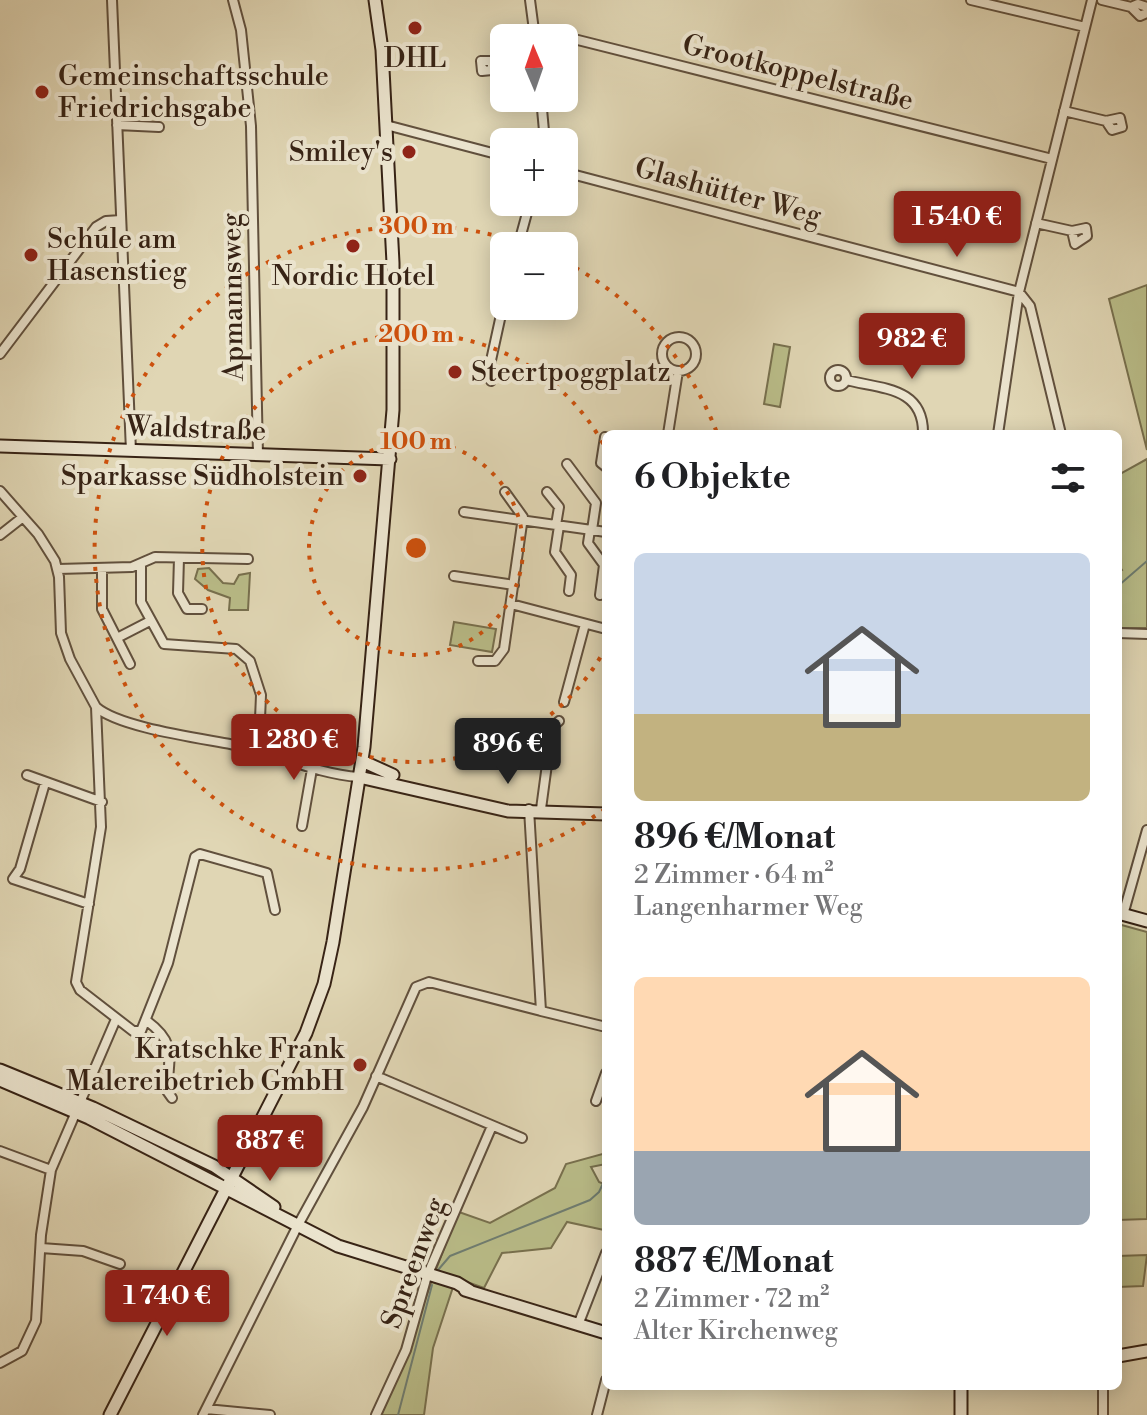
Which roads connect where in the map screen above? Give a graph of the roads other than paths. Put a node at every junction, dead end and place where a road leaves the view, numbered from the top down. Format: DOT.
graph roads {
  1 [pos="112,0"];
  2 [pos="233,0"];
  3 [pos="375,0"];
  4 [pos="530,0"];
  5 [pos="971,0"];
  6 [pos="1092,0"];
  7 [pos="1102,0"];
  8 [pos="1131,7"];
  9 [pos="1147,7"];
  10 [pos="1147,13"];
  11 [pos="533,24"];
  12 [pos="1085,27"];
  13 [pos="578,44"];
  14 [pos="1064,111"];
  15 [pos="1106,121"];
  16 [pos="117,125"];
  17 [pos="386,125"];
  18 [pos="159,127"];
  19 [pos="490,152"];
  20 [pos="1052,159"];
  21 [pos="578,176"];
  22 [pos="121,220"];
  23 [pos="1036,223"];
  24 [pos="1072,231"];
  25 [pos="1019,292"];
  26 [pos="500,320"];
  27 [pos="0,354"];
  28 [pos="678,371"];
  29 [pos="846,380"];
  30 [pos="491,381"];
  31 [pos="669,430"];
  32 [pos="923,430"];
  33 [pos="999,430"];
  34 [pos="1060,430"];
  35 [pos="0,446"];
  36 [pos="131,451"];
  37 [pos="258,455"];
  38 [pos="390,459"];
  39 [pos="567,464"];
  40 [pos="0,491"];
  41 [pos="505,492"];
  42 [pos="547,492"];
  43 [pos="601,505"];
  44 [pos="464,512"];
  45 [pos="23,517"];
  46 [pos="523,520"];
  47 [pos="557,525"];
  48 [pos="591,530"];
  49 [pos="602,531"];
  50 [pos="0,535"];
  51 [pos="179,558"];
  52 [pos="248,559"];
  53 [pos="602,562"];
  54 [pos="141,564"];
  55 [pos="58,569"];
  56 [pos="102,570"];
  57 [pos="454,576"];
  58 [pos="602,580"];
  59 [pos="514,585"];
  60 [pos="569,591"];
  61 [pos="600,595"];
  62 [pos="511,604"];
  63 [pos="202,609"];
  64 [pos="150,621"];
  65 [pos="585,624"];
  66 [pos="602,628"];
  67 [pos="1122,633"];
  68 [pos="1147,634"];
  69 [pos="117,638"];
  70 [pos="478,661"];
  71 [pos="130,664"];
  72 [pos="564,702"];
  73 [pos="96,707"];
  74 [pos="559,721"];
  75 [pos="249,748"];
  76 [pos="362,761"];
  77 [pos="312,769"];
  78 [pos="27,775"];
  79 [pos="359,777"];
  80 [pos="45,783"];
  81 [pos="430,791"];
  82 [pos="102,802"];
  83 [pos="535,809"];
  84 [pos="602,814"];
  85 [pos="302,826"];
  86 [pos="1147,830"];
  87 [pos="89,904"];
  88 [pos="275,910"];
  89 [pos="1122,911"];
  90 [pos="1122,914"];
  91 [pos="1147,921"];
  92 [pos="541,1011"];
  93 [pos="116,1019"];
  94 [pos="147,1021"];
  95 [pos="602,1026"];
  96 [pos="0,1070"];
  97 [pos="376,1076"];
  98 [pos="0,1080"];
  99 [pos="602,1084"];
  100 [pos="172,1098"];
  101 [pos="596,1101"];
  102 [pos="76,1106"];
  103 [pos="492,1126"];
  104 [pos="522,1138"];
  105 [pos="0,1151"];
  106 [pos="51,1170"];
  107 [pos="231,1184"];
  108 [pos="298,1225"];
  109 [pos="41,1248"];
  110 [pos="602,1263"];
  111 [pos="120,1264"];
  112 [pos="427,1276"];
  113 [pos="578,1325"];
  114 [pos="602,1332"];
  115 [pos="1147,1351"];
  116 [pos="1122,1355"];
  117 [pos="0,1363"];
  118 [pos="603,1390"];
  119 [pos="961,1390"];
  120 [pos="1103,1390"];
  121 [pos="204,1412"];
  122 [pos="110,1415"];
  123 [pos="270,1415"];
  124 [pos="376,1415"];
  125 [pos="597,1415"];
  126 [pos="961,1415"];
  127 [pos="1103,1415"];
  1 -- 16 [label="street"];
  2 -- 37 [label="street, Apmannsweg"];
  3 -- 17 [label="main road"];
  4 -- 11 [label="street"];
  5 -- 12 [label="street"];
  6 -- 12 [label="street"];
  7 -- 8 [label="street"];
  8 -- 9 [label="street"];
  8 -- 10 [label="street"];
  12 -- 14 [label="street"];
  13 -- 20 [label="street, Grootkoppelstraße"];
  14 -- 15 [label="street"];
  14 -- 20 [label="street"];
  16 -- 18 [label="street"];
  16 -- 22 [label="street"];
  17 -- 19 [label="street"];
  17 -- 38 [label="main road"];
  20 -- 23 [label="street"];
  21 -- 25 [label="street, Glashütter Weg"];
  22 -- 27 [label="street"];
  22 -- 36 [label="street"];
  23 -- 24 [label="street"];
  23 -- 25 [label="street"];
  25 -- 33 [label="street"];
  25 -- 34 [label="street"];
  26 -- 30 [label="street"];
  28 -- 28 [label="street"];
  28 -- 31 [label="street"];
  29 -- 32 [label="street"];
  35 -- 36 [label="main road, Waldstraße"];
  36 -- 37 [label="main road, Waldstraße"];
  37 -- 38 [label="main road, Waldstraße"];
  38 -- 76 [label="main road"];
  39 -- 43 [label="street"];
  40 -- 45 [label="street"];
  41 -- 46 [label="street"];
  42 -- 47 [label="street"];
  43 -- 48 [label="street"];
  44 -- 46 [label="street"];
  45 -- 50 [label="street"];
  45 -- 55 [label="street"];
  46 -- 47 [label="street"];
  46 -- 59 [label="street"];
  47 -- 48 [label="street"];
  47 -- 60 [label="street"];
  48 -- 49 [label="street"];
  48 -- 53 [label="street"];
  51 -- 52 [label="street"];
  51 -- 54 [label="street"];
  51 -- 63 [label="street"];
  54 -- 56 [label="street"];
  54 -- 64 [label="street"];
  55 -- 56 [label="street"];
  55 -- 73 [label="street"];
  56 -- 69 [label="street"];
  57 -- 59 [label="street"];
  58 -- 61 [label="street"];
  59 -- 62 [label="street"];
  62 -- 65 [label="street"];
  62 -- 70 [label="street"];
  64 -- 69 [label="street"];
  64 -- 75 [label="street"];
  65 -- 66 [label="street"];
  65 -- 72 [label="street"];
  67 -- 68 [label="street"];
  69 -- 71 [label="street"];
  73 -- 75 [label="street"];
  73 -- 82 [label="street"];
  74 -- 83 [label="street"];
  75 -- 77 [label="street"];
  76 -- 79 [label="main road"];
  76 -- 81 [label="main road"];
  77 -- 79 [label="street"];
  77 -- 85 [label="street"];
  78 -- 80 [label="street"];
  79 -- 81 [label="main road"];
  79 -- 107 [label="main road"];
  80 -- 82 [label="street"];
  80 -- 87 [label="street"];
  81 -- 83 [label="main road"];
  82 -- 87 [label="street"];
  83 -- 84 [label="main road"];
  83 -- 92 [label="street"];
  86 -- 89 [label="street"];
  87 -- 93 [label="street"];
  88 -- 94 [label="street"];
  90 -- 91 [label="main road"];
  92 -- 95 [label="street"];
  92 -- 97 [label="street"];
  93 -- 94 [label="street"];
  93 -- 102 [label="street"];
  94 -- 100 [label="street"];
  96 -- 102 [label="main road"];
  97 -- 103 [label="street"];
  97 -- 108 [label="street"];
  98 -- 102 [label="main road"];
  99 -- 101 [label="street"];
  102 -- 106 [label="street"];
  102 -- 107 [label="main road"];
  103 -- 104 [label="street"];
  103 -- 112 [label="street, Spreenweg"];
  105 -- 106 [label="street"];
  106 -- 109 [label="street"];
  107 -- 108 [label="main road"];
  107 -- 122 [label="main road"];
  108 -- 112 [label="main road"];
  108 -- 121 [label="street"];
  109 -- 111 [label="street"];
  109 -- 117 [label="street"];
  110 -- 113 [label="street"];
  112 -- 113 [label="main road"];
  112 -- 124 [label="street, Spreenweg"];
  113 -- 114 [label="main road"];
  115 -- 116 [label="main road"];
  118 -- 125 [label="street"];
  119 -- 126 [label="main road"];
  120 -- 127 [label="street"];
  121 -- 123 [label="street"];
}
